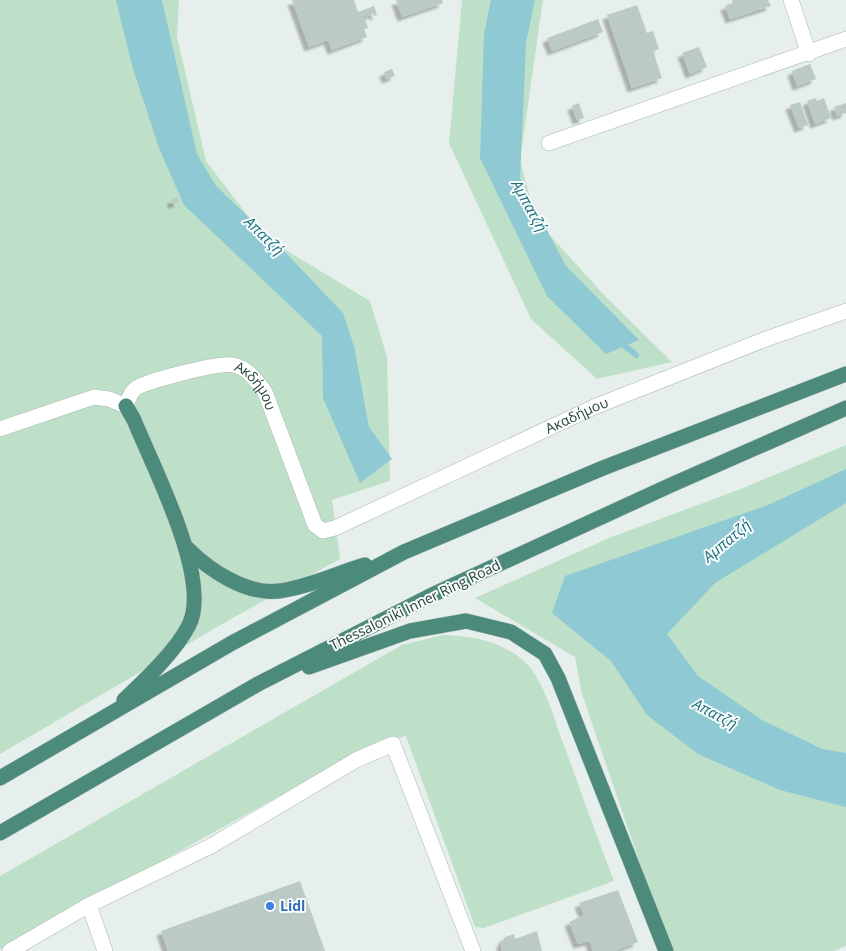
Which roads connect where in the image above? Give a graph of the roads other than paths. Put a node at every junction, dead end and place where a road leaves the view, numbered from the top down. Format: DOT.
graph roads {
  1 [pos="791,0"];
  2 [pos="846,39"];
  3 [pos="809,54"];
  4 [pos="549,143"];
  5 [pos="846,311"];
  6 [pos="846,374"];
  7 [pos="126,406"];
  8 [pos="844,409"];
  9 [pos="0,429"];
  10 [pos="315,525"];
  11 [pos="187,548"];
  12 [pos="404,552"];
  13 [pos="258,684"];
  14 [pos="105,718"];
  15 [pos="0,778"];
  16 [pos="0,833"];
  17 [pos="90,905"];
  18 [pos="10,951"];
  19 [pos="105,951"];
  20 [pos="474,951"];
  21 [pos="666,951"];
  1 -- 3 [label="street"];
  2 -- 3 [label="street"];
  3 -- 4 [label="street"];
  5 -- 10 [label="street, Ακαδήμου"];
  6 -- 12 [label="highway"];
  7 -- 9 [label="street"];
  7 -- 10 [label="street, Ακδήμου"];
  7 -- 11 [label="highway"];
  8 -- 13 [label="highway, Thessaloniki Inner Ring Road"];
  11 -- 12 [label="highway"];
  11 -- 14 [label="highway"];
  12 -- 14 [label="highway"];
  13 -- 16 [label="highway, Thessaloniki Inner Ring Road"];
  13 -- 21 [label="highway"];
  14 -- 15 [label="highway"];
  17 -- 18 [label="street"];
  17 -- 19 [label="street"];
  17 -- 20 [label="street"];
}
